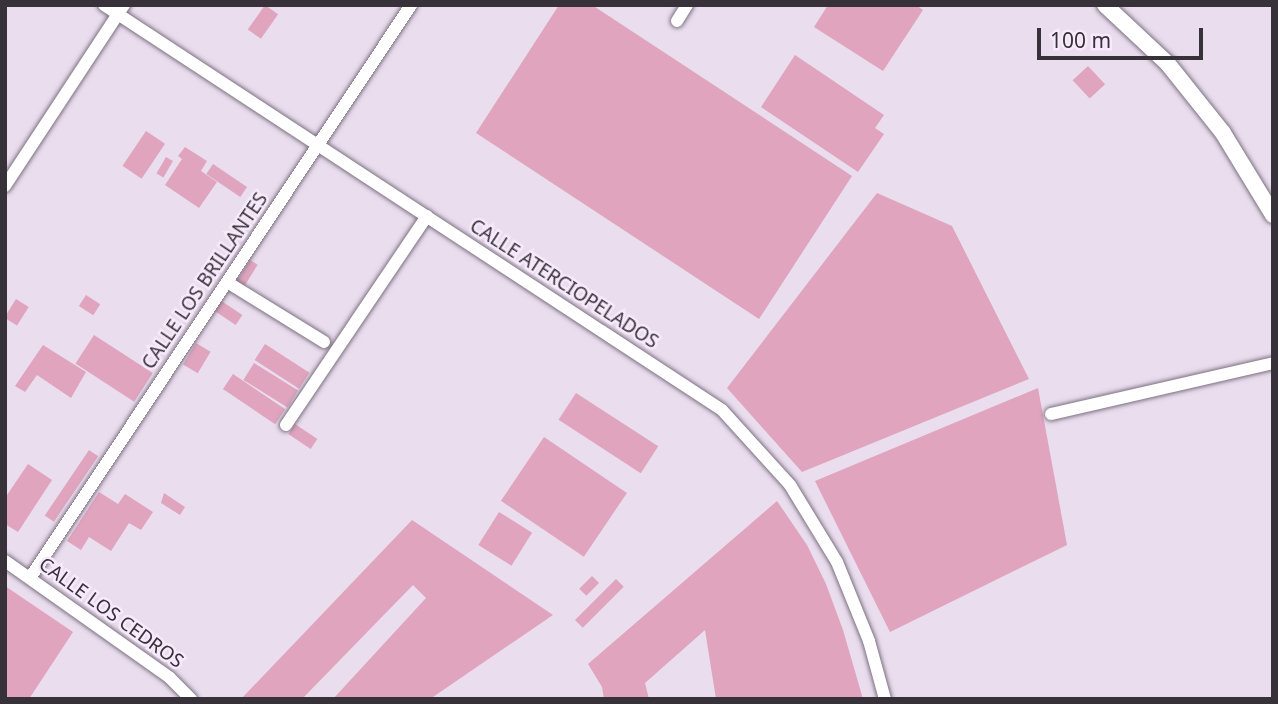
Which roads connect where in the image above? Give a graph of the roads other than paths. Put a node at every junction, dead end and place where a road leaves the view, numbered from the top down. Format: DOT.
graph roads {
  1 [pos="104,5"];
  2 [pos="411,5"];
  3 [pos="687,5"];
  4 [pos="1113,8"];
  5 [pos="121,10"];
  6 [pos="677,21"];
  7 [pos="319,145"];
  8 [pos="5,186"];
  9 [pos="1273,215"];
  10 [pos="427,216"];
  11 [pos="227,282"];
  12 [pos="324,342"];
  13 [pos="1273,363"];
  14 [pos="1052,414"];
  15 [pos="286,425"];
  16 [pos="5,561"];
  17 [pos="30,578"];
  18 [pos="191,699"];
  19 [pos="885,699"];
  1 -- 5 [label="street, CALLE ATERCIOPELADOS"];
  2 -- 7 [label="street, CALLE LOS BRILLANTES"];
  3 -- 6 [label="street"];
  4 -- 9 [label="street"];
  5 -- 7 [label="street, CALLE ATERCIOPELADOS"];
  5 -- 8 [label="street"];
  7 -- 10 [label="street, CALLE ATERCIOPELADOS"];
  7 -- 11 [label="street, CALLE LOS BRILLANTES"];
  10 -- 15 [label="street"];
  10 -- 19 [label="street, CALLE ATERCIOPELADOS"];
  11 -- 12 [label="street"];
  11 -- 17 [label="street, CALLE LOS BRILLANTES"];
  13 -- 14 [label="street"];
  16 -- 17 [label="street, CALLE LOS CEDROS"];
  17 -- 18 [label="street, CALLE LOS CEDROS"];
}
